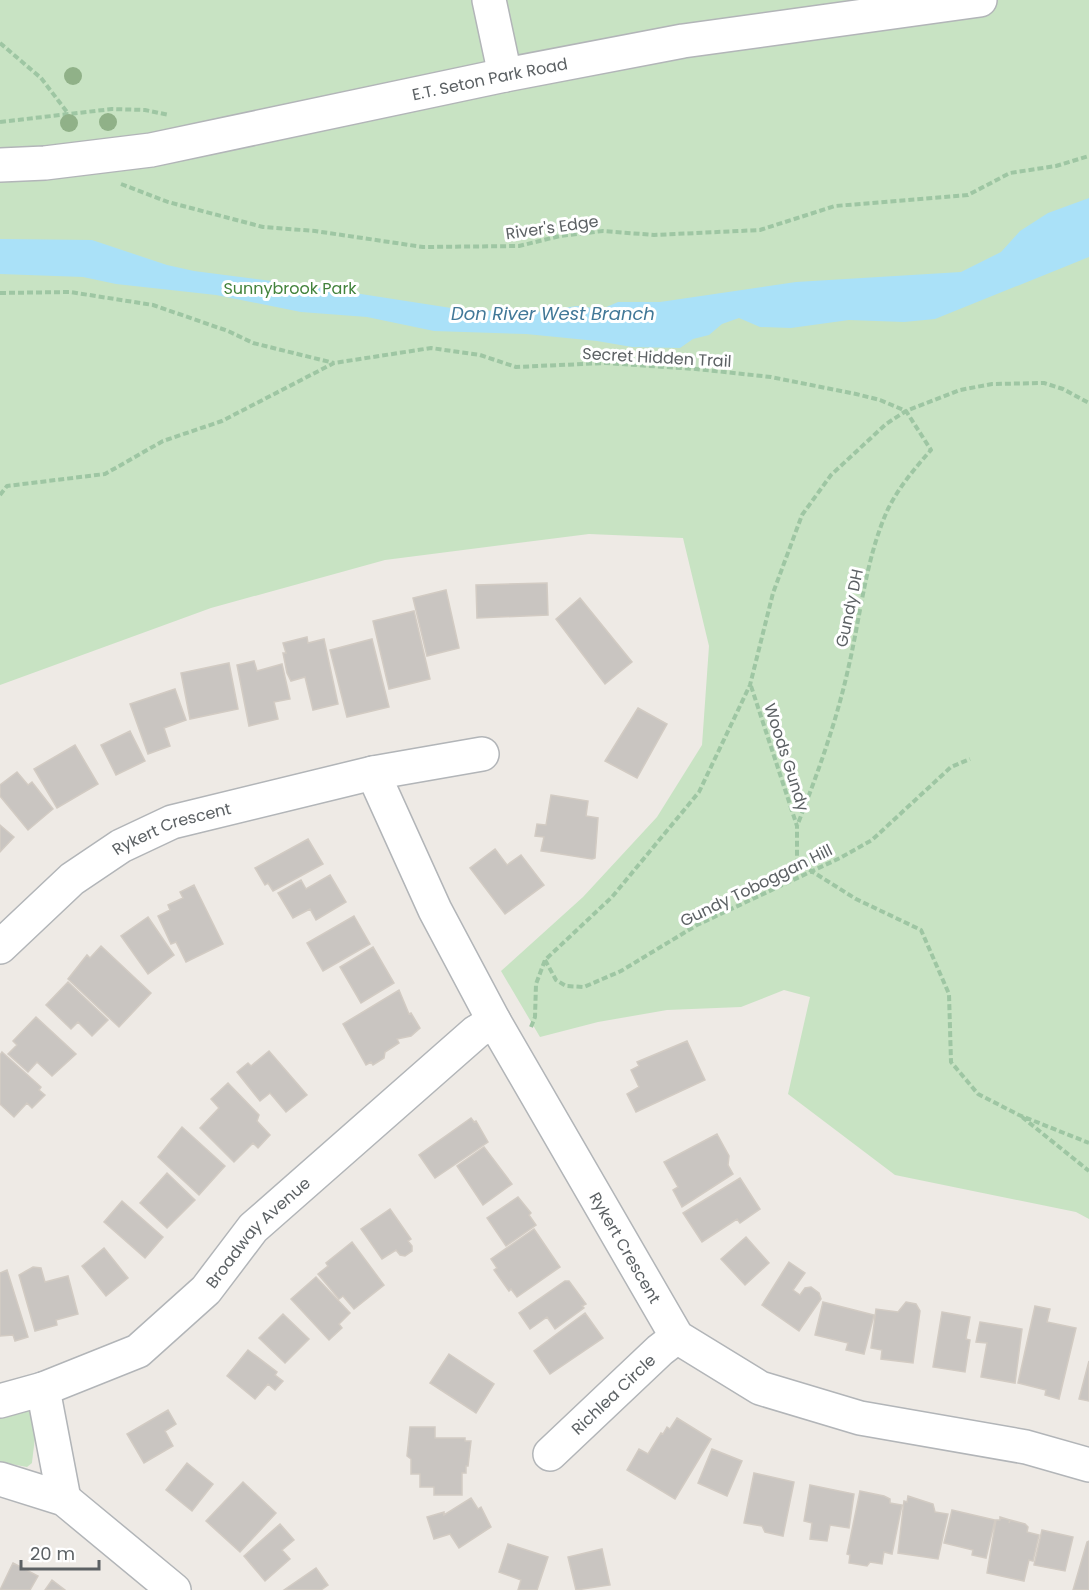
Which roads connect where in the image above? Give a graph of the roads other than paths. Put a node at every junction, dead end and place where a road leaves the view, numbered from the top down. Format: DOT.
graph roads {
  1 [pos="489,0"];
  2 [pos="980,0"];
  3 [pos="505,75"];
  4 [pos="0,165"];
  5 [pos="482,754"];
  6 [pos="374,773"];
  7 [pos="0,947"];
  8 [pos="494,1021"];
  9 [pos="677,1337"];
  10 [pos="43,1389"];
  11 [pos="0,1401"];
  12 [pos="550,1454"];
  13 [pos="1089,1466"];
  14 [pos="0,1479"];
  15 [pos="64,1499"];
  16 [pos="174,1590"];
  1 -- 3 [label="street"];
  2 -- 3 [label="street, E.T. Seton Park Road"];
  3 -- 4 [label="street, E.T. Seton Park Road"];
  5 -- 6 [label="street, Rykert Crescent"];
  6 -- 7 [label="street, Rykert Crescent"];
  6 -- 8 [label="street, Rykert Crescent"];
  8 -- 9 [label="street, Rykert Crescent"];
  8 -- 10 [label="street, Broadway Avenue"];
  9 -- 12 [label="street, Richlea Circle"];
  9 -- 13 [label="street, Rykert Crescent"];
  10 -- 11 [label="street, Broadway Avenue"];
  10 -- 15 [label="street"];
  14 -- 15 [label="street"];
  15 -- 16 [label="street"];
}
